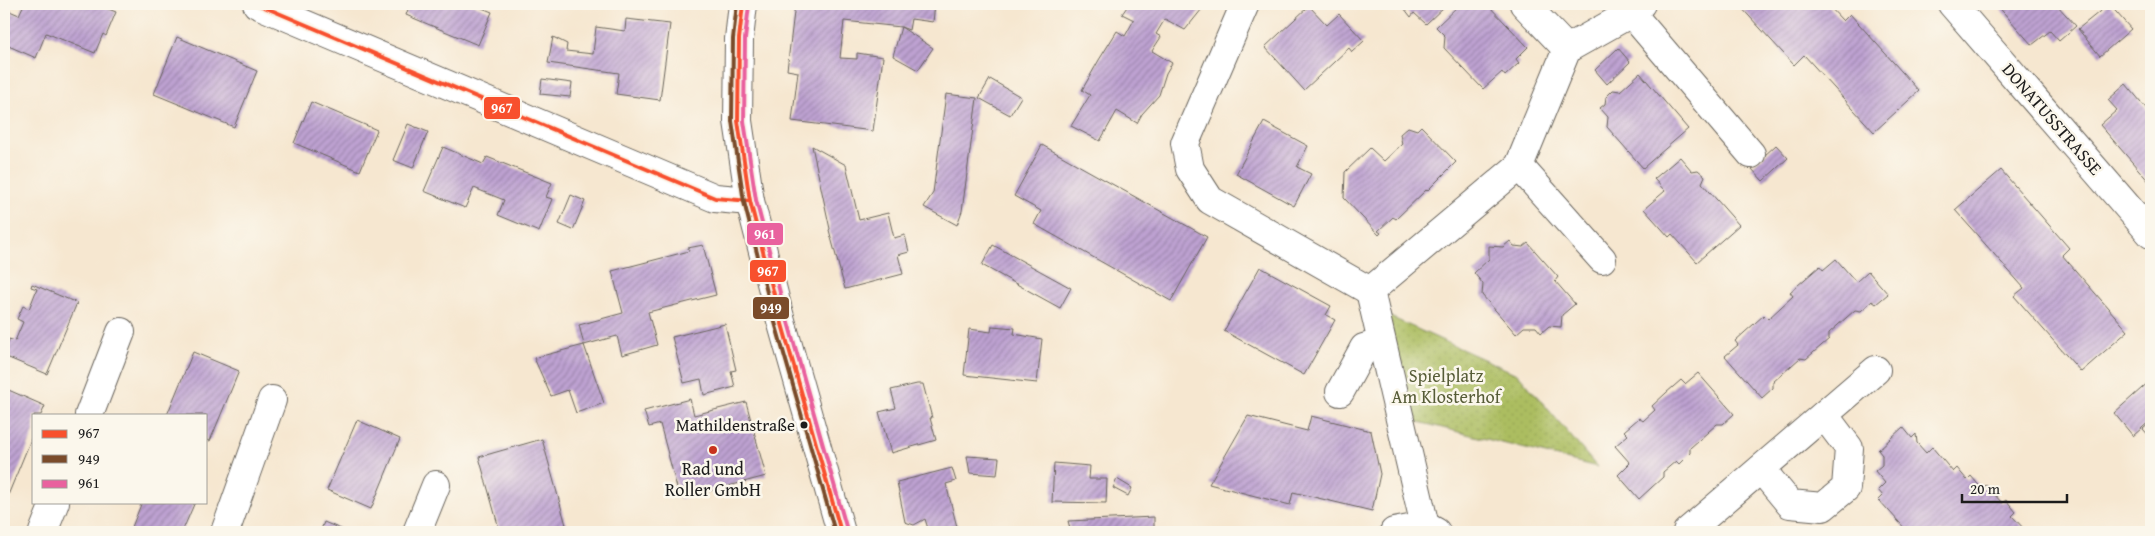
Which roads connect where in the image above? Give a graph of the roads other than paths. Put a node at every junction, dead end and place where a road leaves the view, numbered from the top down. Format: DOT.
graph roads {
  1 [pos="257,4"];
  2 [pos="743,4"];
  3 [pos="1245,4"];
  4 [pos="1524,4"];
  5 [pos="1952,4"];
  6 [pos="1636,8"];
  7 [pos="1567,49"];
  8 [pos="1751,154"];
  9 [pos="1519,166"];
  10 [pos="750,201"];
  11 [pos="2151,234"];
  12 [pos="1602,259"];
  13 [pos="1370,291"];
  14 [pos="121,332"];
  15 [pos="1381,343"];
  16 [pos="1876,370"];
  17 [pos="1340,392"];
  18 [pos="272,400"];
  19 [pos="89,414"];
  20 [pos="1824,415"];
  21 [pos="1761,469"];
  22 [pos="436,485"];
  23 [pos="54,504"];
  24 [pos="1430,529"];
  25 [pos="43,532"];
  26 [pos="225,532"];
  27 [pos="417,532"];
  28 [pos="841,532"];
  29 [pos="1394,532"];
  30 [pos="1687,532"];
  1 -- 10 [label="street"];
  2 -- 10 [label="street"];
  3 -- 13 [label="street"];
  4 -- 7 [label="street"];
  5 -- 11 [label="street, DONATUSSTRASSE"];
  6 -- 7 [label="street"];
  6 -- 8 [label="street"];
  7 -- 9 [label="street"];
  9 -- 12 [label="street"];
  9 -- 13 [label="street"];
  10 -- 28 [label="street"];
  13 -- 15 [label="street"];
  14 -- 19 [label="street"];
  15 -- 17 [label="street"];
  15 -- 24 [label="street"];
  16 -- 20 [label="street"];
  18 -- 26 [label="street"];
  20 -- 21 [label="street"];
  20 -- 21 [label="street"];
  21 -- 30 [label="street"];
  22 -- 27 [label="street"];
  23 -- 25 [label="street"];
  24 -- 29 [label="street"];
}
